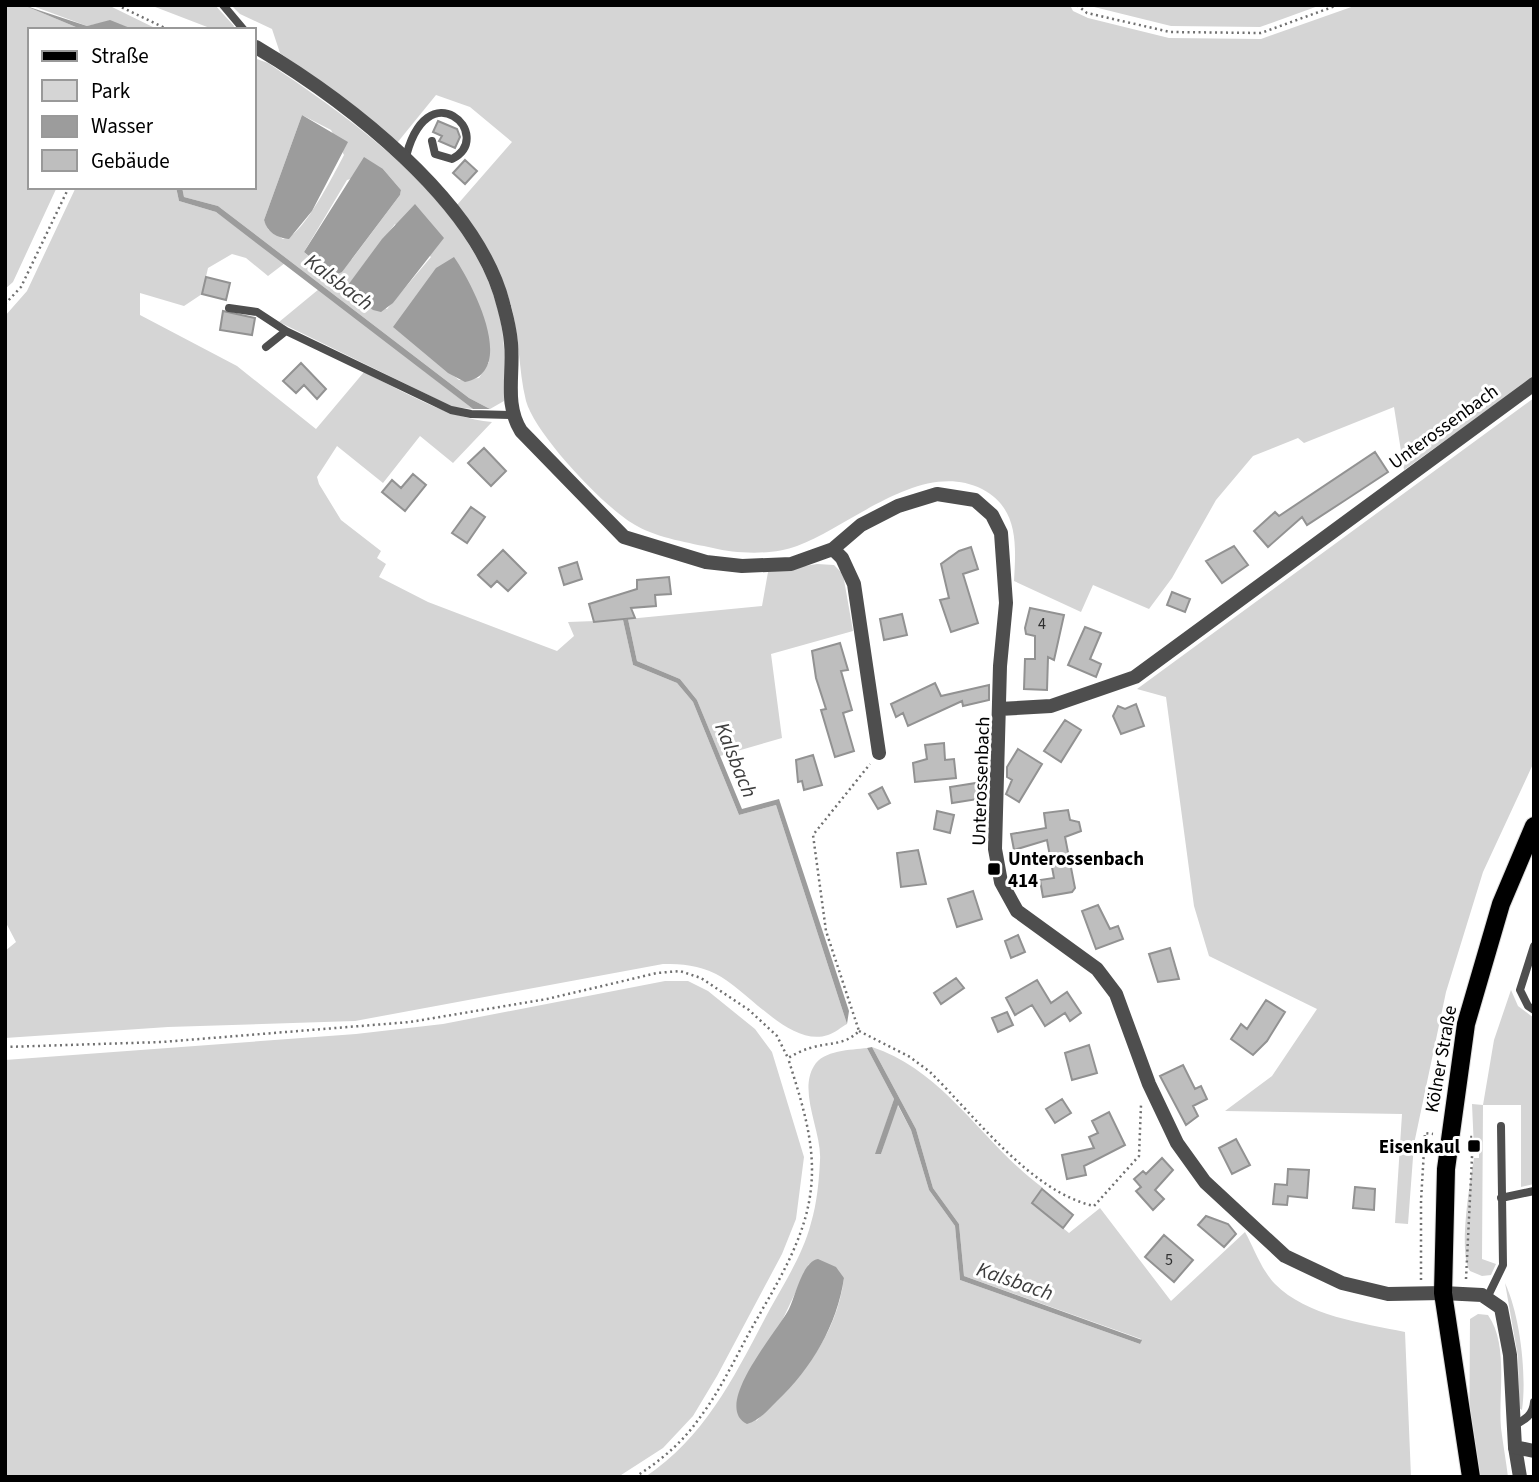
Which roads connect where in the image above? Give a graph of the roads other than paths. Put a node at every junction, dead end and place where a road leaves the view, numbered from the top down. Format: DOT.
graph roads {
  1 [pos="223,5"];
  2 [pos="242,28"];
  3 [pos="256,47"];
  4 [pos="432,141"];
  5 [pos="405,160"];
  6 [pos="229,307"];
  7 [pos="286,331"];
  8 [pos="266,347"];
  9 [pos="1534,384"];
  10 [pos="511,415"];
  11 [pos="833,550"];
  12 [pos="999,709"];
  13 [pos="879,753"];
  14 [pos="1534,826"];
  15 [pos="1534,946"];
  16 [pos="1534,1010"];
  17 [pos="1501,1126"];
  18 [pos="1534,1191"];
  19 [pos="1501,1199"];
  20 [pos="1443,1293"];
  21 [pos="1488,1296"];
  22 [pos="1534,1402"];
  23 [pos="1513,1426"];
  24 [pos="1516,1447"];
  25 [pos="1534,1451"];
  26 [pos="1471,1477"];
  27 [pos="1520,1477"];
  1 -- 2 [label="lane"];
  3 -- 5 [label="street"];
  4 -- 5 [label="lane"];
  5 -- 10 [label="street"];
  6 -- 7 [label="lane"];
  7 -- 8 [label="lane"];
  7 -- 10 [label="lane"];
  9 -- 12 [label="street, Unterossenbach"];
  10 -- 11 [label="street"];
  11 -- 12 [label="street"];
  11 -- 13 [label="street"];
  12 -- 20 [label="street, Unterossenbach"];
  14 -- 20 [label="main road, Kölner Straße"];
  15 -- 16 [label="lane"];
  17 -- 19 [label="lane"];
  18 -- 19 [label="lane"];
  19 -- 21 [label="lane"];
  20 -- 21 [label="street, Unterossenbach"];
  20 -- 26 [label="main road, Kölner Straße"];
  21 -- 23 [label="street"];
  22 -- 23 [label="lane"];
  23 -- 24 [label="street"];
  24 -- 25 [label="street"];
  24 -- 27 [label="street"];
}
